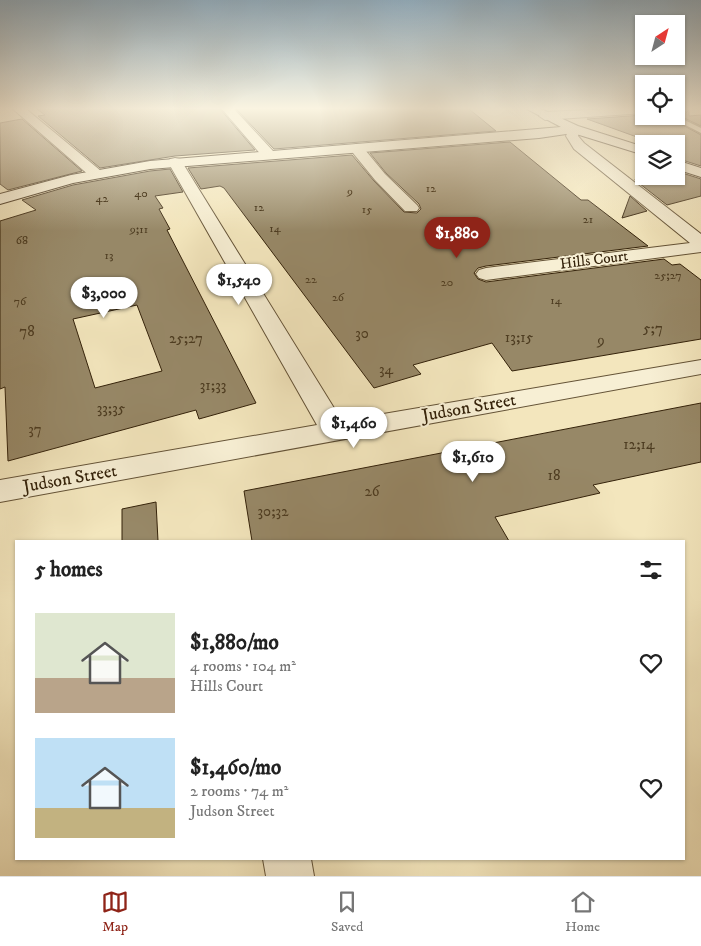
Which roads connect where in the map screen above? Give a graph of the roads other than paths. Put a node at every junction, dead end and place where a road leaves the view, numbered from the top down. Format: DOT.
graph roads {
  1 [pos="67,150"];
  2 [pos="264,150"];
  3 [pos="328,150"];
  4 [pos="358,150"];
  5 [pos="584,150"];
  6 [pos="268,154"];
  7 [pos="175,162"];
  8 [pos="685,167"];
  9 [pos="701,173"];
  10 [pos="96,174"];
  11 [pos="0,199"];
  12 [pos="412,208"];
  13 [pos="701,243"];
  14 [pos="701,247"];
  15 [pos="486,274"];
  16 [pos="701,367"];
  17 [pos="334,431"];
  18 [pos="0,491"];
  19 [pos="287,860"];
  20 [pos="290,876"];
  1 -- 10 [label="street"];
  2 -- 6 [label="street"];
  3 -- 6 [label="street"];
  4 -- 12 [label="street"];
  5 -- 13 [label="street"];
  6 -- 7 [label="street"];
  7 -- 10 [label="street"];
  7 -- 17 [label="street"];
  8 -- 9 [label="street"];
  10 -- 11 [label="street"];
  14 -- 15 [label="street, Hills Court"];
  16 -- 17 [label="street, Judson Street"];
  17 -- 18 [label="street, Judson Street"];
  19 -- 20 [label="street"];
}
